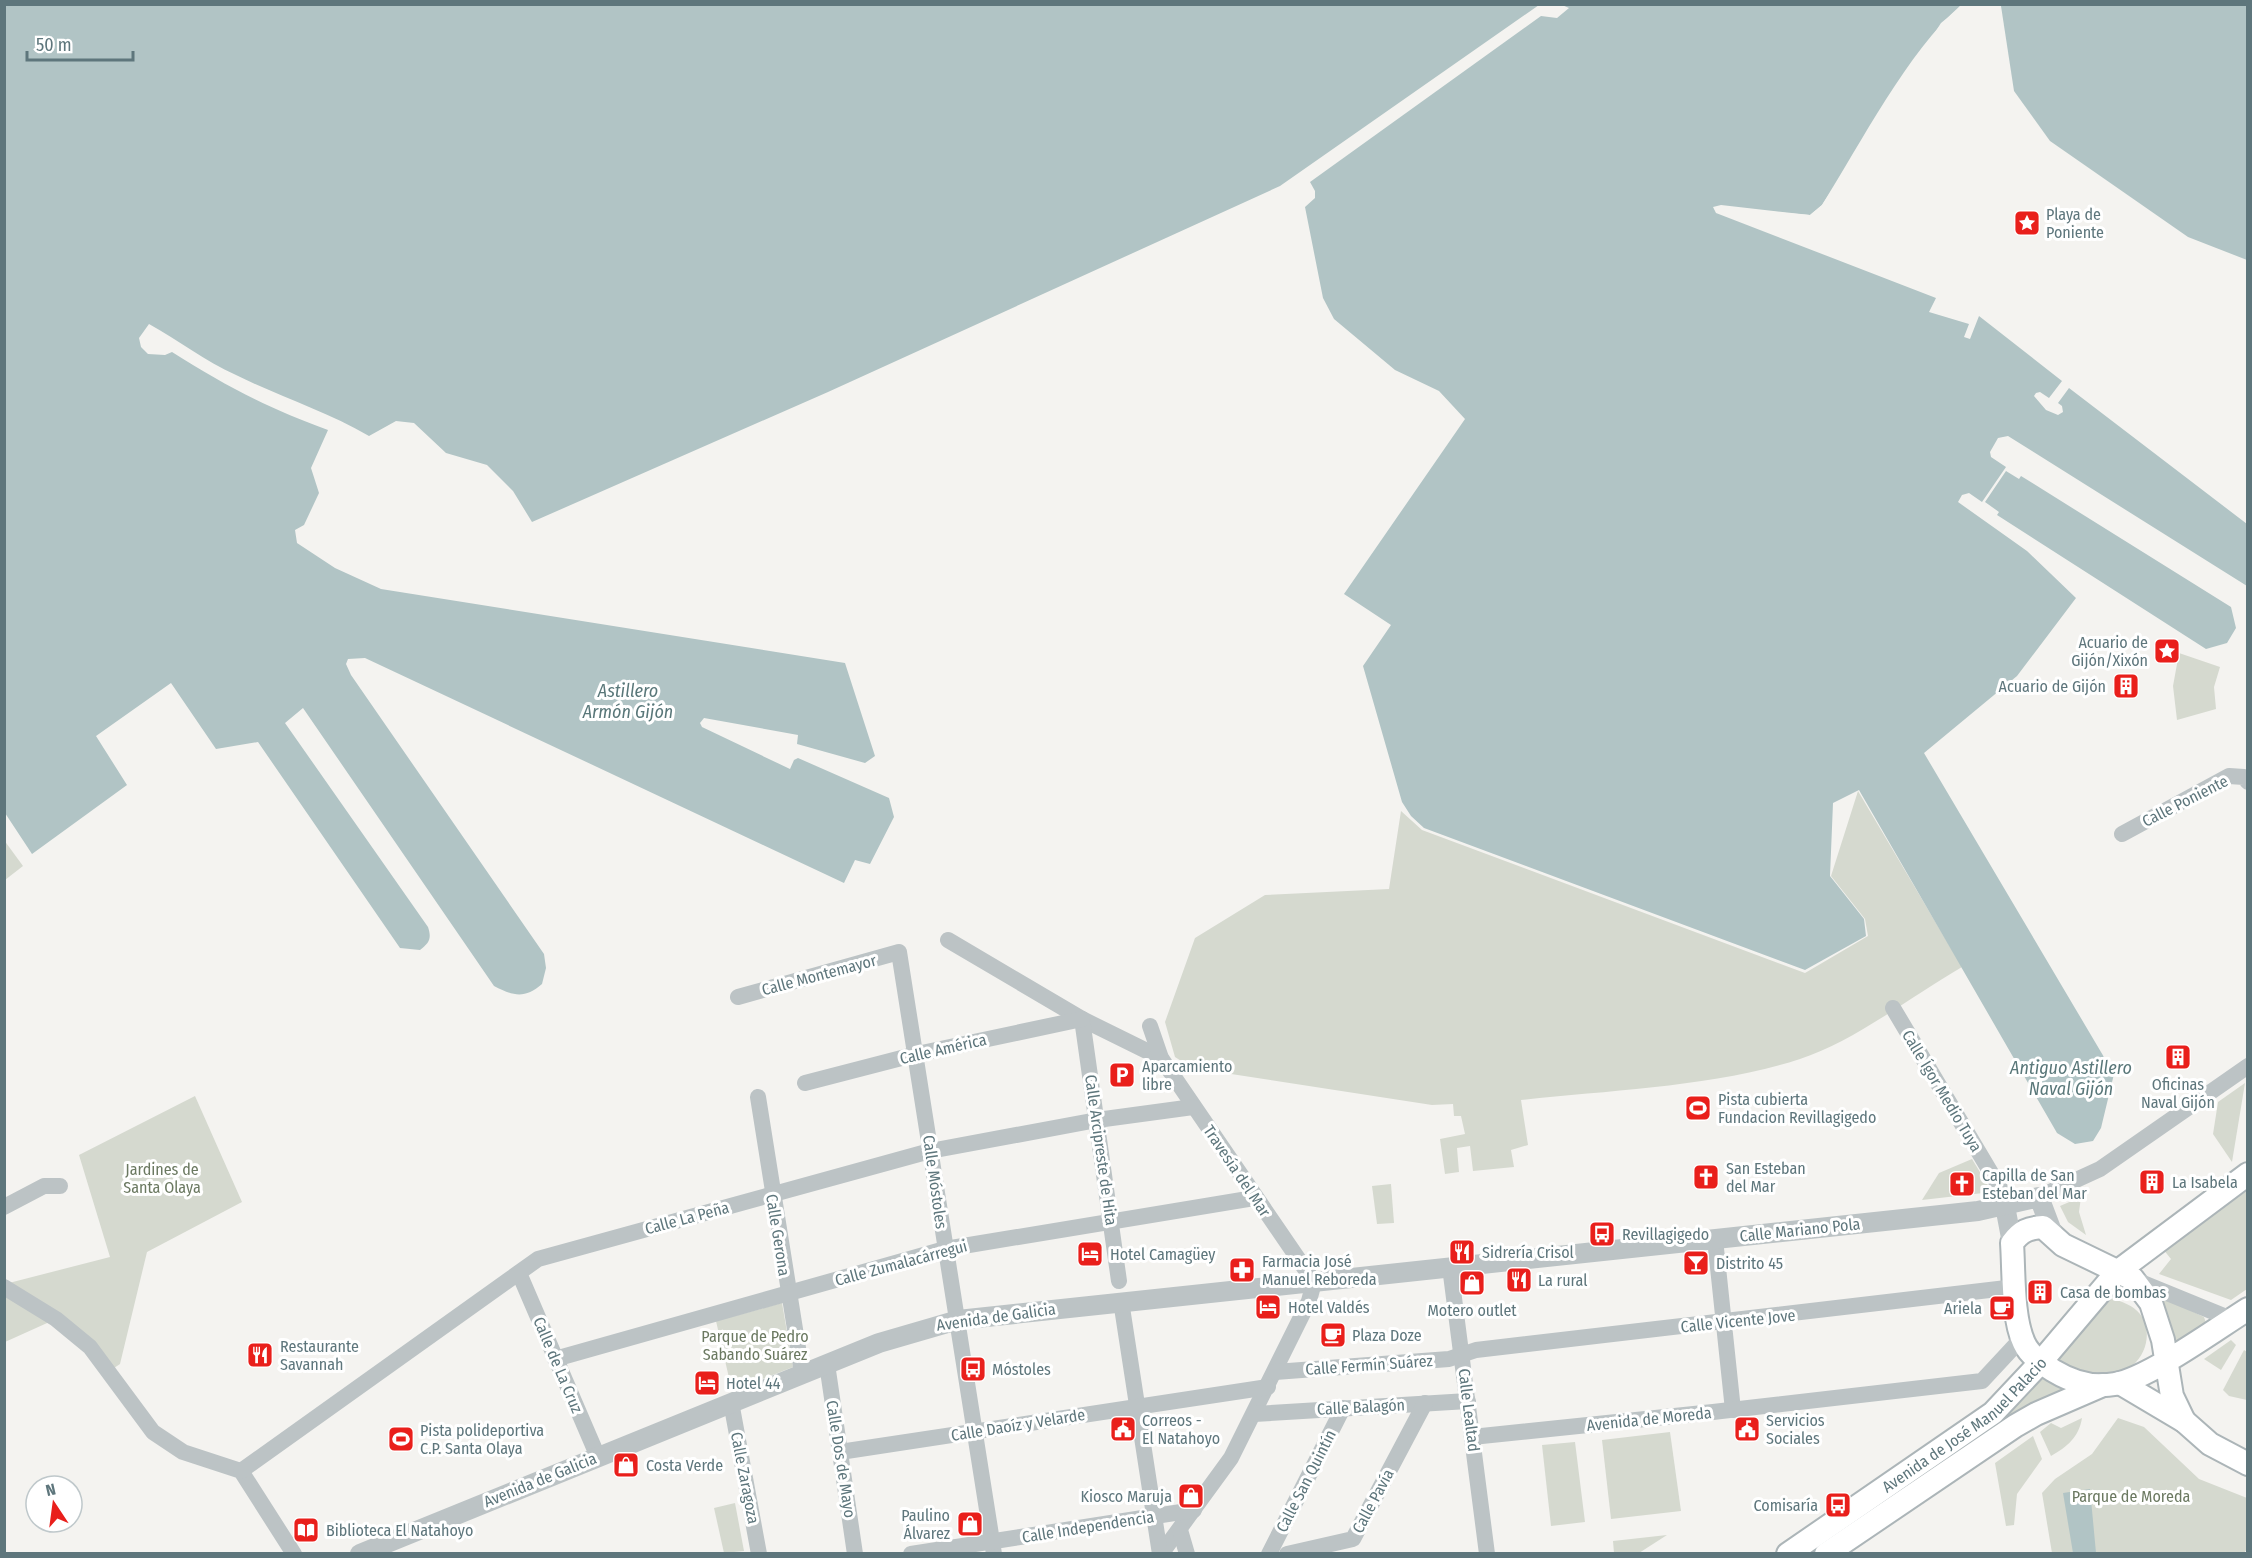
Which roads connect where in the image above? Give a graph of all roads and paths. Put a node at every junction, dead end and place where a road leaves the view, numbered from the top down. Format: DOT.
graph roads {
  1 [pos="2247,782"];
  2 [pos="2122,834"];
  3 [pos="948,940"];
  4 [pos="899,952"];
  5 [pos="738,997"];
  6 [pos="1893,1008"];
  7 [pos="1082,1019"];
  8 [pos="1150,1026"];
  9 [pos="917,1054"];
  10 [pos="1161,1058"];
  11 [pos="2247,1066"];
  12 [pos="805,1083"];
  13 [pos="758,1097"];
  14 [pos="1193,1107"];
  15 [pos="1097,1120"];
  16 [pos="930,1151"];
  17 [pos="2247,1174"];
  18 [pos="60,1186"];
  19 [pos="772,1194"];
  20 [pos="2039,1197"];
  21 [pos="1254,1198"];
  22 [pos="2005,1206"];
  23 [pos="4,1207"];
  24 [pos="1111,1220"];
  25 [pos="2053,1234"];
  26 [pos="1715,1239"];
  27 [pos="2012,1243"];
  28 [pos="945,1250"];
  29 [pos="1450,1267"];
  30 [pos="519,1273"];
  31 [pos="2125,1276"];
  32 [pos="1314,1282"];
  33 [pos="4,1287"];
  34 [pos="2015,1287"];
  35 [pos="1120,1291"];
  36 [pos="787,1294"];
  37 [pos="2239,1314"];
  38 [pos="958,1320"];
  39 [pos="1724,1323"];
  40 [pos="2022,1338"];
  41 [pos="1462,1355"];
  42 [pos="555,1359"];
  43 [pos="2167,1359"];
  44 [pos="2040,1363"];
  45 [pos="827,1364"];
  46 [pos="802,1373"];
  47 [pos="1271,1379"];
  48 [pos="2112,1384"];
  49 [pos="1468,1401"];
  50 [pos="731,1402"];
  51 [pos="1425,1403"];
  52 [pos="1137,1407"];
  53 [pos="1343,1408"];
  54 [pos="1733,1410"];
  55 [pos="1254,1414"];
  56 [pos="2184,1420"];
  57 [pos="975,1432"];
  58 [pos="1472,1437"];
  59 [pos="840,1452"];
  60 [pos="598,1457"];
  61 [pos="2247,1464"];
  62 [pos="241,1471"];
  63 [pos="1194,1510"];
  64 [pos="1154,1518"];
  65 [pos="1180,1530"];
  66 [pos="993,1548"];
  67 [pos="1278,1552"];
  68 [pos="294,1554"];
  69 [pos="360,1554"];
  70 [pos="759,1554"];
  71 [pos="855,1554"];
  72 [pos="911,1554"];
  73 [pos="1161,1554"];
  74 [pos="1186,1554"];
  75 [pos="1487,1554"];
  76 [pos="1788,1554"];
  77 [pos="1826,1554"];
  1 -- 2 [label="street, Calle Poniente"];
  3 -- 7 [label="street"];
  4 -- 5 [label="street, Calle Montemayor"];
  4 -- 9 [label="street, Calle Móstoles"];
  6 -- 22 [label="street, Calle Ígor Medio Tuya"];
  7 -- 9 [label="street, Calle América"];
  7 -- 10 [label="street"];
  7 -- 15 [label="street, Calle Arcipreste de Hita"];
  8 -- 10 [label="street, Travesía del Mar"];
  9 -- 12 [label="street, Calle América"];
  9 -- 16 [label="street, Calle Móstoles"];
  10 -- 14 [label="street, Travesía del Mar"];
  11 -- 20 [label="street, Calle Mariano Pola"];
  13 -- 19 [label="street, Calle Gerona"];
  14 -- 15 [label="street, Calle La Peña"];
  14 -- 21 [label="street, Travesía del Mar"];
  15 -- 16 [label="street, Calle La Peña"];
  15 -- 24 [label="street, Calle Arcipreste de Hita"];
  16 -- 19 [label="street, Calle La Peña"];
  16 -- 28 [label="street, Calle Móstoles"];
  17 -- 31 [label="main road, Avenida de José Manuel Palacio"];
  18 -- 23 [label="street"];
  19 -- 30 [label="street, Calle La Peña"];
  19 -- 36 [label="street, Calle Gerona"];
  20 -- 22 [label="street, Calle Mariano Pola"];
  20 -- 25 [label="street"];
  21 -- 24 [label="street, Calle Zumalacárregui"];
  21 -- 32 [label="street, Travesía del Mar"];
  22 -- 26 [label="street, Calle Mariano Pola"];
  22 -- 27 [label="street"];
  24 -- 28 [label="street, Calle Zumalacárregui"];
  24 -- 35 [label="street, Calle Arcipreste de Hita"];
  25 -- 27 [label="main road"];
  25 -- 31 [label="main road"];
  26 -- 29 [label="street, Calle Mariano Pola"];
  26 -- 39 [label="street"];
  27 -- 34 [label="main road"];
  28 -- 36 [label="street, Calle Zumalacárregui"];
  28 -- 38 [label="street, Calle Móstoles"];
  29 -- 32 [label="street, Calle Mariano Pola"];
  29 -- 41 [label="street, Calle Lealtad"];
  30 -- 42 [label="street, Calle de La Cruz"];
  30 -- 62 [label="street, Calle La Peña"];
  31 -- 37 [label="street"];
  31 -- 43 [label="main road"];
  31 -- 44 [label="main road, Avenida de José Manuel Palacio"];
  32 -- 35 [label="street, Avenida de Galicia"];
  32 -- 47 [label="street"];
  33 -- 62 [label="street"];
  34 -- 39 [label="street, Calle Vicente Jove"];
  34 -- 40 [label="main road"];
  35 -- 38 [label="street, Avenida de Galicia"];
  35 -- 52 [label="street, Calle Arcipreste de Hita"];
  36 -- 42 [label="street, Calle Zumalacárregui"];
  36 -- 46 [label="street, Calle Gerona"];
  37 -- 43 [label="main road"];
  38 -- 45 [label="street, Avenida de Galicia"];
  38 -- 57 [label="street, Calle Móstoles"];
  39 -- 41 [label="street, Calle Vicente Jove"];
  39 -- 54 [label="street"];
  40 -- 44 [label="main road"];
  40 -- 54 [label="street, Avenida de Moreda"];
  41 -- 47 [label="street, Calle Fermín Suárez"];
  41 -- 49 [label="street, Calle Lealtad"];
  42 -- 60 [label="street, Calle de La Cruz"];
  43 -- 48 [label="main road, Avenida de José Manuel Palacio"];
  43 -- 56 [label="main road"];
  44 -- 48 [label="main road"];
  44 -- 76 [label="main road, Avenida de José Manuel Palacio"];
  45 -- 46 [label="street, Avenida de Galicia"];
  45 -- 59 [label="street, Calle Dos de Mayo"];
  46 -- 50 [label="street, Avenida de Galicia"];
  47 -- 52 [label="street, Calle Daoíz y Velarde"];
  47 -- 55 [label="street"];
  48 -- 56 [label="main road"];
  48 -- 77 [label="main road, Avenida de José Manuel Palacio"];
  49 -- 51 [label="street, Calle Balagón"];
  49 -- 58 [label="street, Calle Lealtad"];
  50 -- 60 [label="street, Avenida de Galicia"];
  50 -- 70 [label="street, Calle Zaragoza"];
  51 -- 53 [label="street, Calle Balagón"];
  51 -- 67 [label="street, Calle Pavía"];
  52 -- 57 [label="street, Calle Daoíz y Velarde"];
  52 -- 64 [label="street, Calle Arcipreste de Hita"];
  53 -- 55 [label="street, Calle Balagón"];
  53 -- 67 [label="street, Calle San Quintín"];
  54 -- 58 [label="street, Avenida de Moreda"];
  55 -- 63 [label="street"];
  56 -- 61 [label="main road"];
  57 -- 59 [label="street, Calle Daoíz y Velarde"];
  57 -- 66 [label="street, Calle Móstoles"];
  58 -- 75 [label="street, Calle Lealtad"];
  59 -- 71 [label="street, Calle Dos de Mayo"];
  60 -- 69 [label="street, Avenida de Galicia"];
  62 -- 68 [label="street"];
  63 -- 64 [label="street, Calle Independencia"];
  63 -- 65 [label="street"];
  64 -- 66 [label="street, Calle Independencia"];
  64 -- 73 [label="street, Calle Arcipreste de Hita"];
  65 -- 73 [label="street"];
  65 -- 74 [label="street"];
  66 -- 72 [label="street, Calle Independencia"];
}
